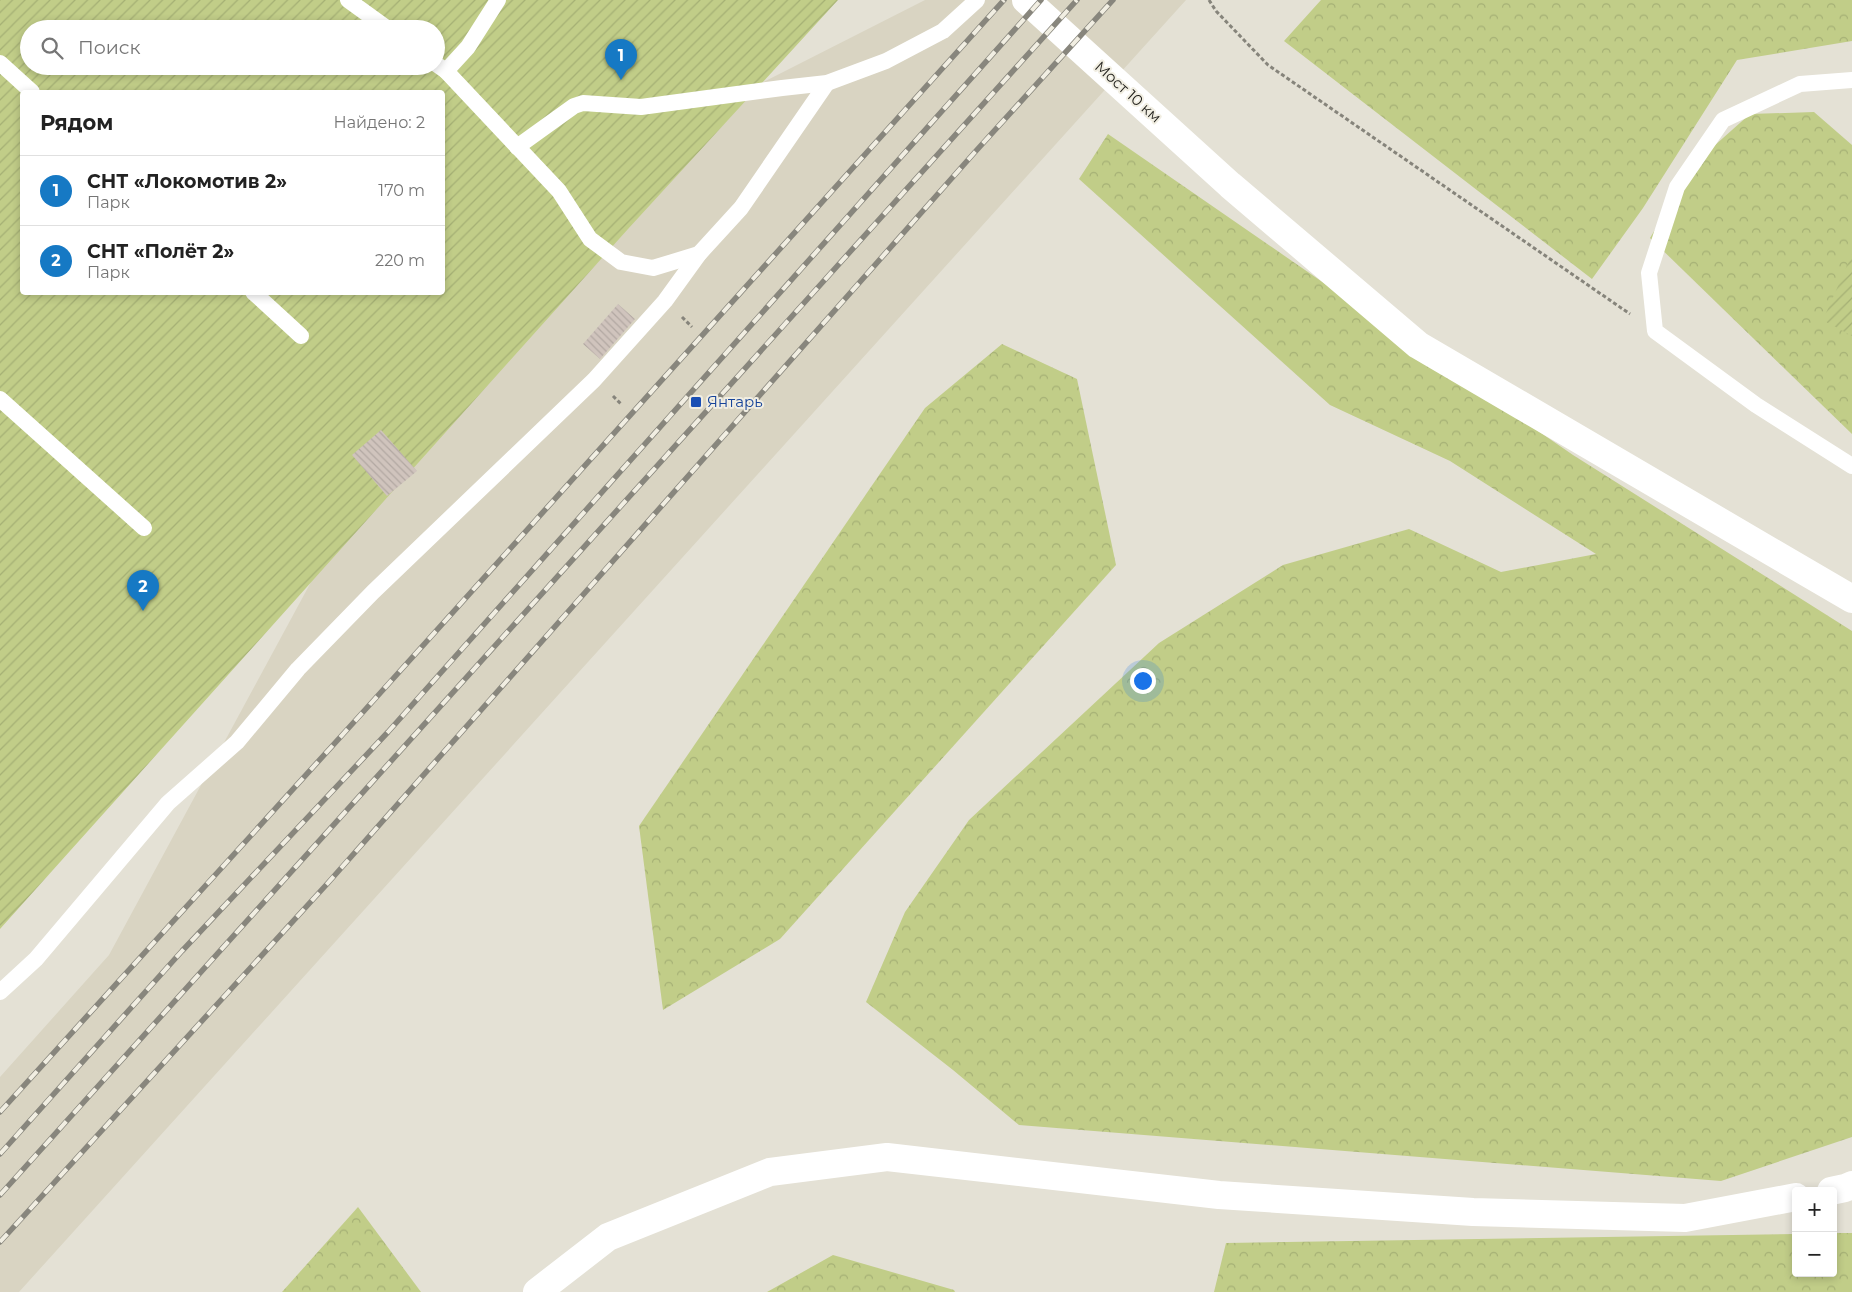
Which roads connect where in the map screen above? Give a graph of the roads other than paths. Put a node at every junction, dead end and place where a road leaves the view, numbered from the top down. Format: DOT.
graph roads {
  1 [pos="348,0"];
  2 [pos="498,0"];
  3 [pos="977,0"];
  4 [pos="1026,0"];
  5 [pos="376,20"];
  6 [pos="0,63"];
  7 [pos="445,64"];
  8 [pos="445,71"];
  9 [pos="1852,80"];
  10 [pos="826,83"];
  11 [pos="30,90"];
  12 [pos="517,147"];
  13 [pos="699,254"];
  14 [pos="256,295"];
  15 [pos="301,336"];
  16 [pos="0,399"];
  17 [pos="1852,466"];
  18 [pos="144,528"];
  19 [pos="1852,599"];
  20 [pos="0,992"];
  21 [pos="1852,1185"];
  22 [pos="1837,1190"];
  23 [pos="1792,1199"];
  24 [pos="537,1292"];
  1 -- 5 [label="lane"];
  2 -- 7 [label="lane"];
  3 -- 10 [label="lane"];
  4 -- 19 [label="street, Мост 10 км"];
  6 -- 11 [label="lane"];
  8 -- 12 [label="lane"];
  9 -- 17 [label="lane"];
  10 -- 12 [label="lane"];
  10 -- 13 [label="lane"];
  12 -- 13 [label="lane"];
  13 -- 20 [label="lane"];
  14 -- 15 [label="lane"];
  16 -- 18 [label="lane"];
  21 -- 22 [label="street"];
  23 -- 24 [label="street"];
}
